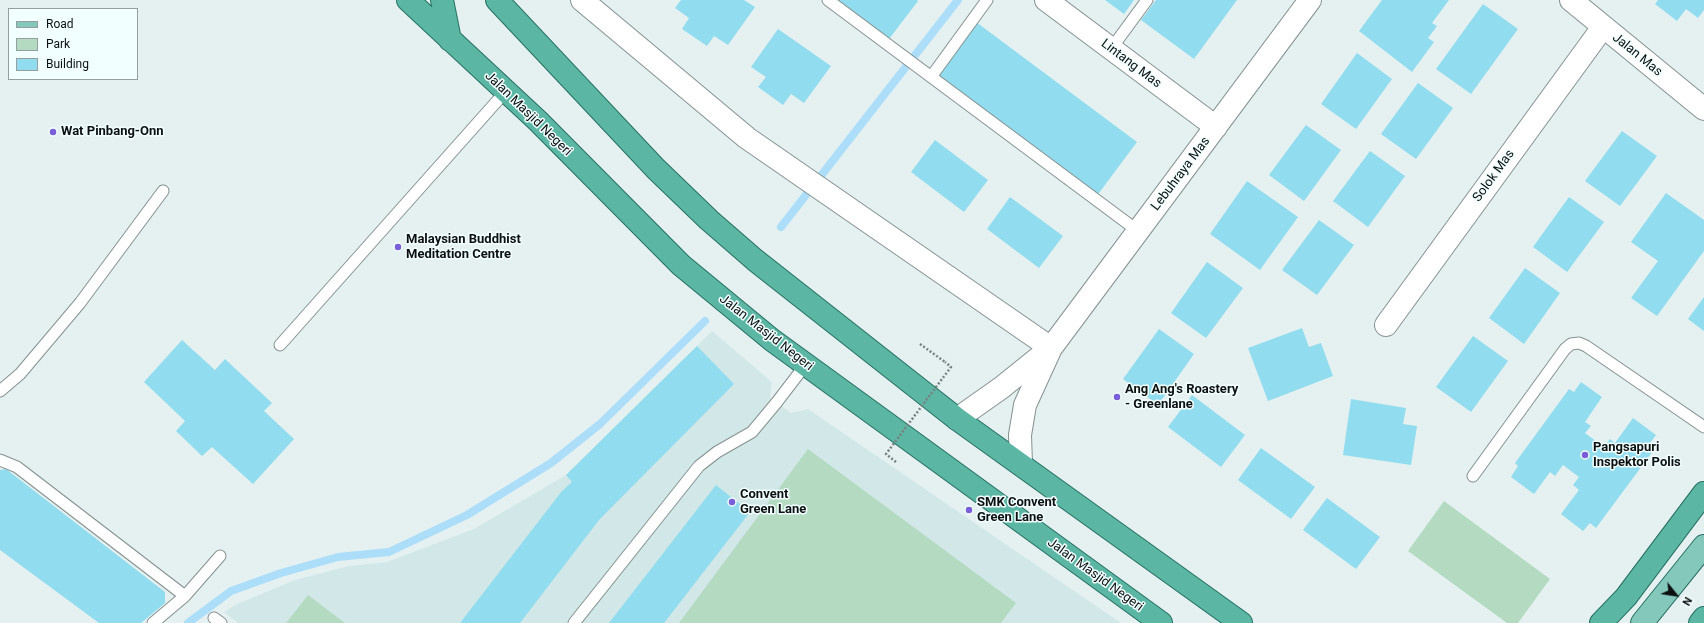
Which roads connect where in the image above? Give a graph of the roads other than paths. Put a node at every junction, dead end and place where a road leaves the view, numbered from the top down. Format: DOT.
graph roads {
  1 [pos="408,0"];
  2 [pos="442,0"];
  3 [pos="497,0"];
  4 [pos="582,0"];
  5 [pos="828,0"];
  6 [pos="987,0"];
  7 [pos="1046,0"];
  8 [pos="1147,0"];
  9 [pos="1310,0"];
  10 [pos="1571,0"];
  11 [pos="1603,27"];
  12 [pos="450,40"];
  13 [pos="1111,49"];
  14 [pos="927,74"];
  15 [pos="506,92"];
  16 [pos="1704,109"];
  17 [pos="1216,127"];
  18 [pos="163,191"];
  19 [pos="1138,231"];
  20 [pos="1386,325"];
  21 [pos="280,345"];
  22 [pos="1051,348"];
  23 [pos="806,364"];
  24 [pos="0,391"];
  25 [pos="957,419"];
  26 [pos="1704,427"];
  27 [pos="0,460"];
  28 [pos="1021,464"];
  29 [pos="1473,476"];
  30 [pos="1704,493"];
  31 [pos="1704,546"];
  32 [pos="220,556"];
  33 [pos="185,596"];
  34 [pos="1704,618"];
  35 [pos="153,623"];
  36 [pos="574,623"];
  37 [pos="1161,623"];
  38 [pos="1241,623"];
  39 [pos="1601,623"];
  40 [pos="1642,623"];
  41 [pos="1700,623"];
  1 -- 12 [label="highway, Jalan Masjid Negeri"];
  2 -- 12 [label="highway"];
  3 -- 25 [label="highway"];
  4 -- 22 [label="street"];
  5 -- 14 [label="lane"];
  6 -- 14 [label="lane"];
  7 -- 13 [label="street, Lintang Mas"];
  8 -- 13 [label="lane"];
  9 -- 17 [label="street, Lebuhraya Mas"];
  10 -- 11 [label="street, Jalan Mas"];
  11 -- 16 [label="street, Jalan Mas"];
  11 -- 20 [label="street, Solok Mas"];
  12 -- 15 [label="highway, Jalan Masjid Negeri"];
  13 -- 17 [label="street, Lintang Mas"];
  14 -- 19 [label="lane"];
  15 -- 21 [label="lane"];
  15 -- 23 [label="highway, Jalan Masjid Negeri"];
  17 -- 19 [label="street, Lebuhraya Mas"];
  18 -- 24 [label="lane"];
  19 -- 22 [label="street, Lebuhraya Mas"];
  22 -- 25 [label="street, Lebuhraya Mas"];
  22 -- 28 [label="street, Lebuhraya Mas"];
  23 -- 36 [label="lane"];
  23 -- 37 [label="highway, Jalan Masjid Negeri"];
  25 -- 28 [label="highway"];
  26 -- 29 [label="lane"];
  27 -- 33 [label="lane"];
  28 -- 38 [label="highway"];
  30 -- 39 [label="highway"];
  31 -- 40 [label="main road"];
  32 -- 33 [label="lane"];
  33 -- 35 [label="lane"];
  34 -- 41 [label="highway"];
}
